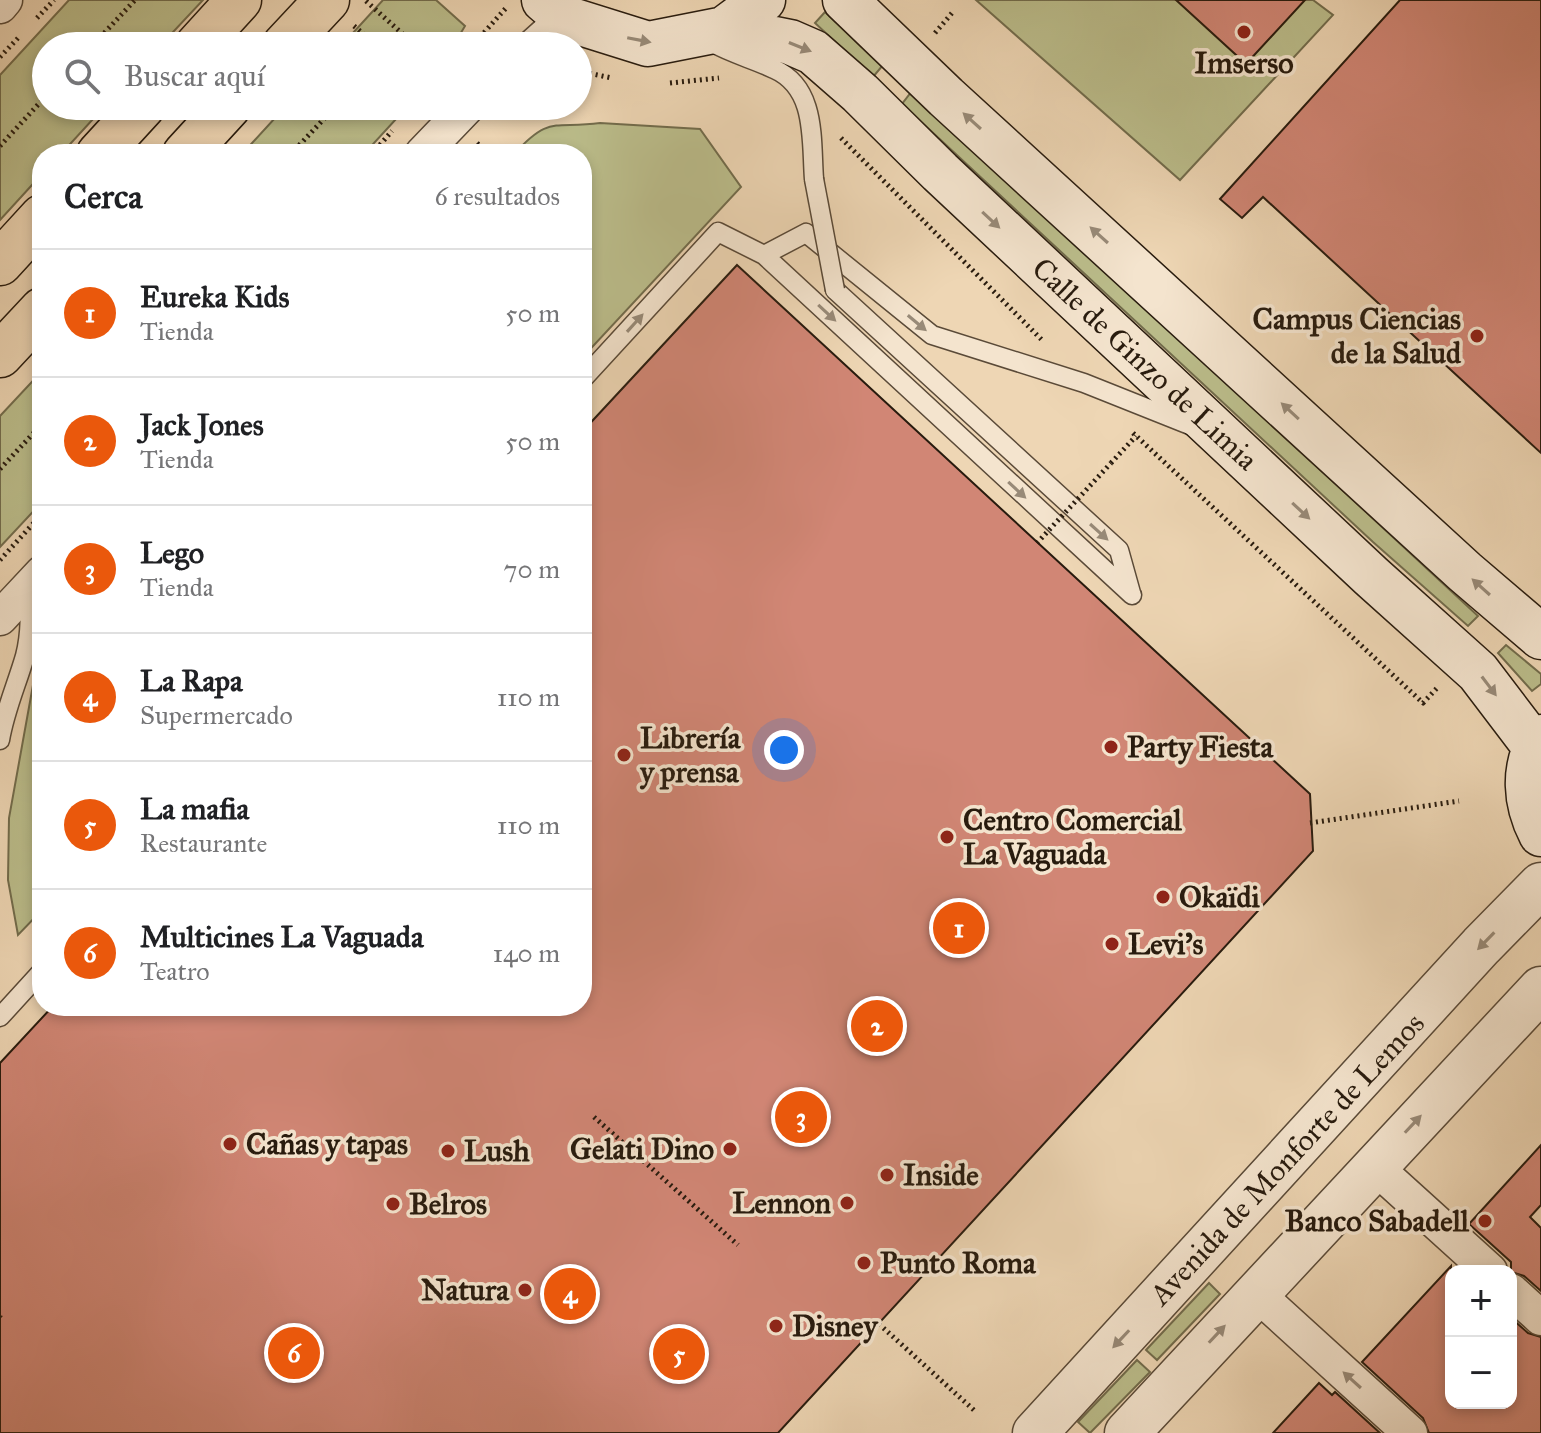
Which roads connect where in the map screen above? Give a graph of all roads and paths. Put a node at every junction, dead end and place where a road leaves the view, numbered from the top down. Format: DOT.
graph roads {
  1 [pos="5,0"];
  2 [pos="135,0"];
  3 [pos="239,0"];
  4 [pos="763,0"];
  5 [pos="845,0"];
  6 [pos="366,1"];
  7 [pos="0,6"];
  8 [pos="337,10"];
  9 [pos="499,17"];
  10 [pos="547,21"];
  11 [pos="711,31"];
  12 [pos="105,32"];
  13 [pos="210,32"];
  14 [pos="305,32"];
  15 [pos="362,32"];
  16 [pos="400,32"];
  17 [pos="485,32"];
  18 [pos="592,74"];
  19 [pos="732,79"];
  20 [pos="625,81"];
  21 [pos="665,83"];
  22 [pos="32,111"];
  23 [pos="130,120"];
  24 [pos="216,120"];
  25 [pos="323,120"];
  26 [pos="455,120"];
  27 [pos="108,144"];
  28 [pos="194,144"];
  29 [pos="300,144"];
  30 [pos="432,144"];
  31 [pos="0,146"];
  32 [pos="32,228"];
  33 [pos="764,255"];
  34 [pos="0,263"];
  35 [pos="32,321"];
  36 [pos="0,355"];
  37 [pos="592,369"];
  38 [pos="32,435"];
  39 [pos="1136,436"];
  40 [pos="1224,438"];
  41 [pos="0,469"];
  42 [pos="32,525"];
  43 [pos="1037,543"];
  44 [pos="0,560"];
  45 [pos="32,583"];
  46 [pos="32,604"];
  47 [pos="0,618"];
  48 [pos="1541,637"];
  49 [pos="1444,681"];
  50 [pos="1423,703"];
  51 [pos="0,740"];
  52 [pos="1538,742"];
  53 [pos="1459,801"];
  54 [pos="1310,823"];
  55 [pos="1541,834"];
  56 [pos="1541,885"];
  57 [pos="32,982"];
  58 [pos="1541,989"];
  59 [pos="0,1017"];
  60 [pos="594,1117"];
  61 [pos="1374,1166"];
  62 [pos="738,1245"];
  63 [pos="1483,1265"];
  64 [pos="1256,1293"];
  65 [pos="1517,1296"];
  66 [pos="1541,1318"];
  67 [pos="879,1324"];
  68 [pos="976,1412"];
  69 [pos="1035,1433"];
  70 [pos="1127,1433"];
  71 [pos="1410,1433"];
  1 -- 7 [label="street"];
  2 -- 12 [label="path"];
  3 -- 13 [label="highway"];
  4 -- 11 [label="main road"];
  48 -- 5 [label="main road, Calle de Ginzo de Limia, one-way"];
  6 -- 16 [label="path"];
  8 -- 14 [label="highway"];
  8 -- 15 [label="path"];
  9 -- 17 [label="path"];
  10 -- 11 [label="main road, one-way"];
  11 -- 33 [label="lane, bridge"];
  11 -- 40 [label="main road, Calle de Ginzo de Limia, one-way"];
  18 -- 20 [label="path"];
  19 -- 21 [label="path"];
  22 -- 31 [label="path"];
  23 -- 27 [label="highway"];
  24 -- 28 [label="highway"];
  25 -- 29 [label="path"];
  26 -- 30 [label="street"];
  32 -- 34 [label="highway"];
  37 -- 33 [label="lane, one-way"];
  33 -- 40 [label="lane, one-way"];
  35 -- 36 [label="highway"];
  38 -- 41 [label="path"];
  39 -- 43 [label="path, bridge"];
  40 -- 52 [label="main road, Calle de Ginzo de Limia, one-way"];
  42 -- 44 [label="path"];
  45 -- 47 [label="street"];
  46 -- 51 [label="lane"];
  49 -- 50 [label="path"];
  52 -- 55 [label="main road, Calle de Ginzo de Limia"];
  53 -- 54 [label="path"];
  56 -- 69 [label="main road, Avenida de Monforte de Lemos, one-way"];
  57 -- 59 [label="lane"];
  61 -- 58 [label="main road, one-way"];
  60 -- 62 [label="path"];
  61 -- 63 [label="street"];
  61 -- 64 [label="main road"];
  70 -- 64 [label="main road, one-way"];
  71 -- 64 [label="street, one-way"];
  65 -- 66 [label="street"];
  67 -- 68 [label="path"];
}
